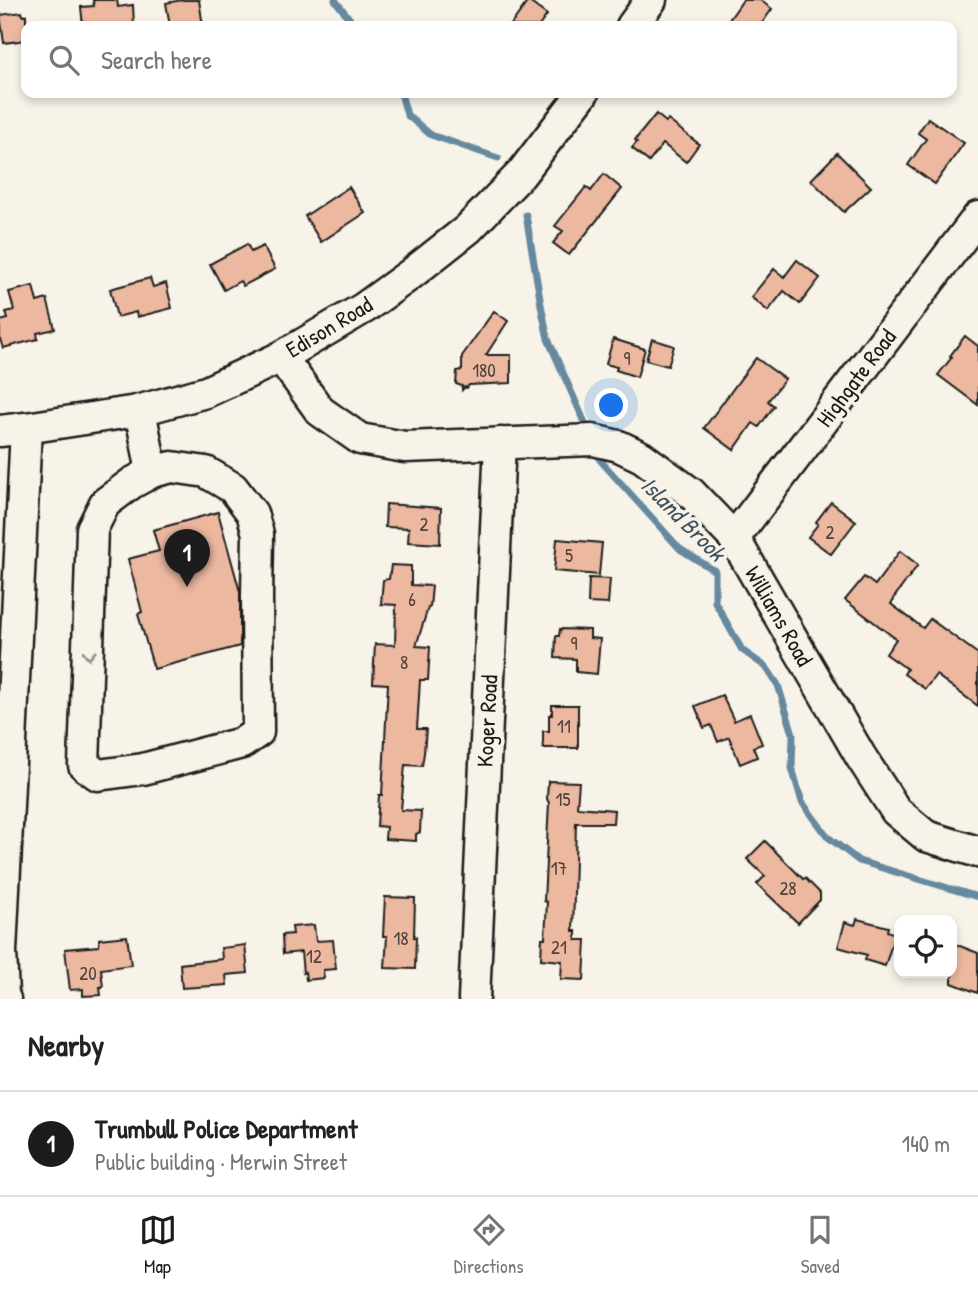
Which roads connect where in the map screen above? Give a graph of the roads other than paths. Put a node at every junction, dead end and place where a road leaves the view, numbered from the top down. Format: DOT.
graph roads {
  1 [pos="651,0"];
  2 [pos="636,21"];
  3 [pos="579,98"];
  4 [pos="978,217"];
  5 [pos="281,357"];
  6 [pos="139,410"];
  7 [pos="13,429"];
  8 [pos="500,443"];
  9 [pos="152,472"];
  10 [pos="734,538"];
  11 [pos="978,852"];
  12 [pos="5,999"];
  13 [pos="474,999"];
  1 -- 2 [label="street"];
  3 -- 5 [label="street, Edison Road"];
  4 -- 10 [label="street, Highgate Road"];
  5 -- 6 [label="street, Edison Road"];
  5 -- 8 [label="street, Williams Road"];
  6 -- 7 [label="street, Edison Road"];
  6 -- 9 [label="street"];
  7 -- 12 [label="street"];
  8 -- 10 [label="street, Williams Road"];
  8 -- 13 [label="street, Koger Road"];
  9 -- 9 [label="street, one-way"];
  10 -- 11 [label="street, Williams Road"];
}
